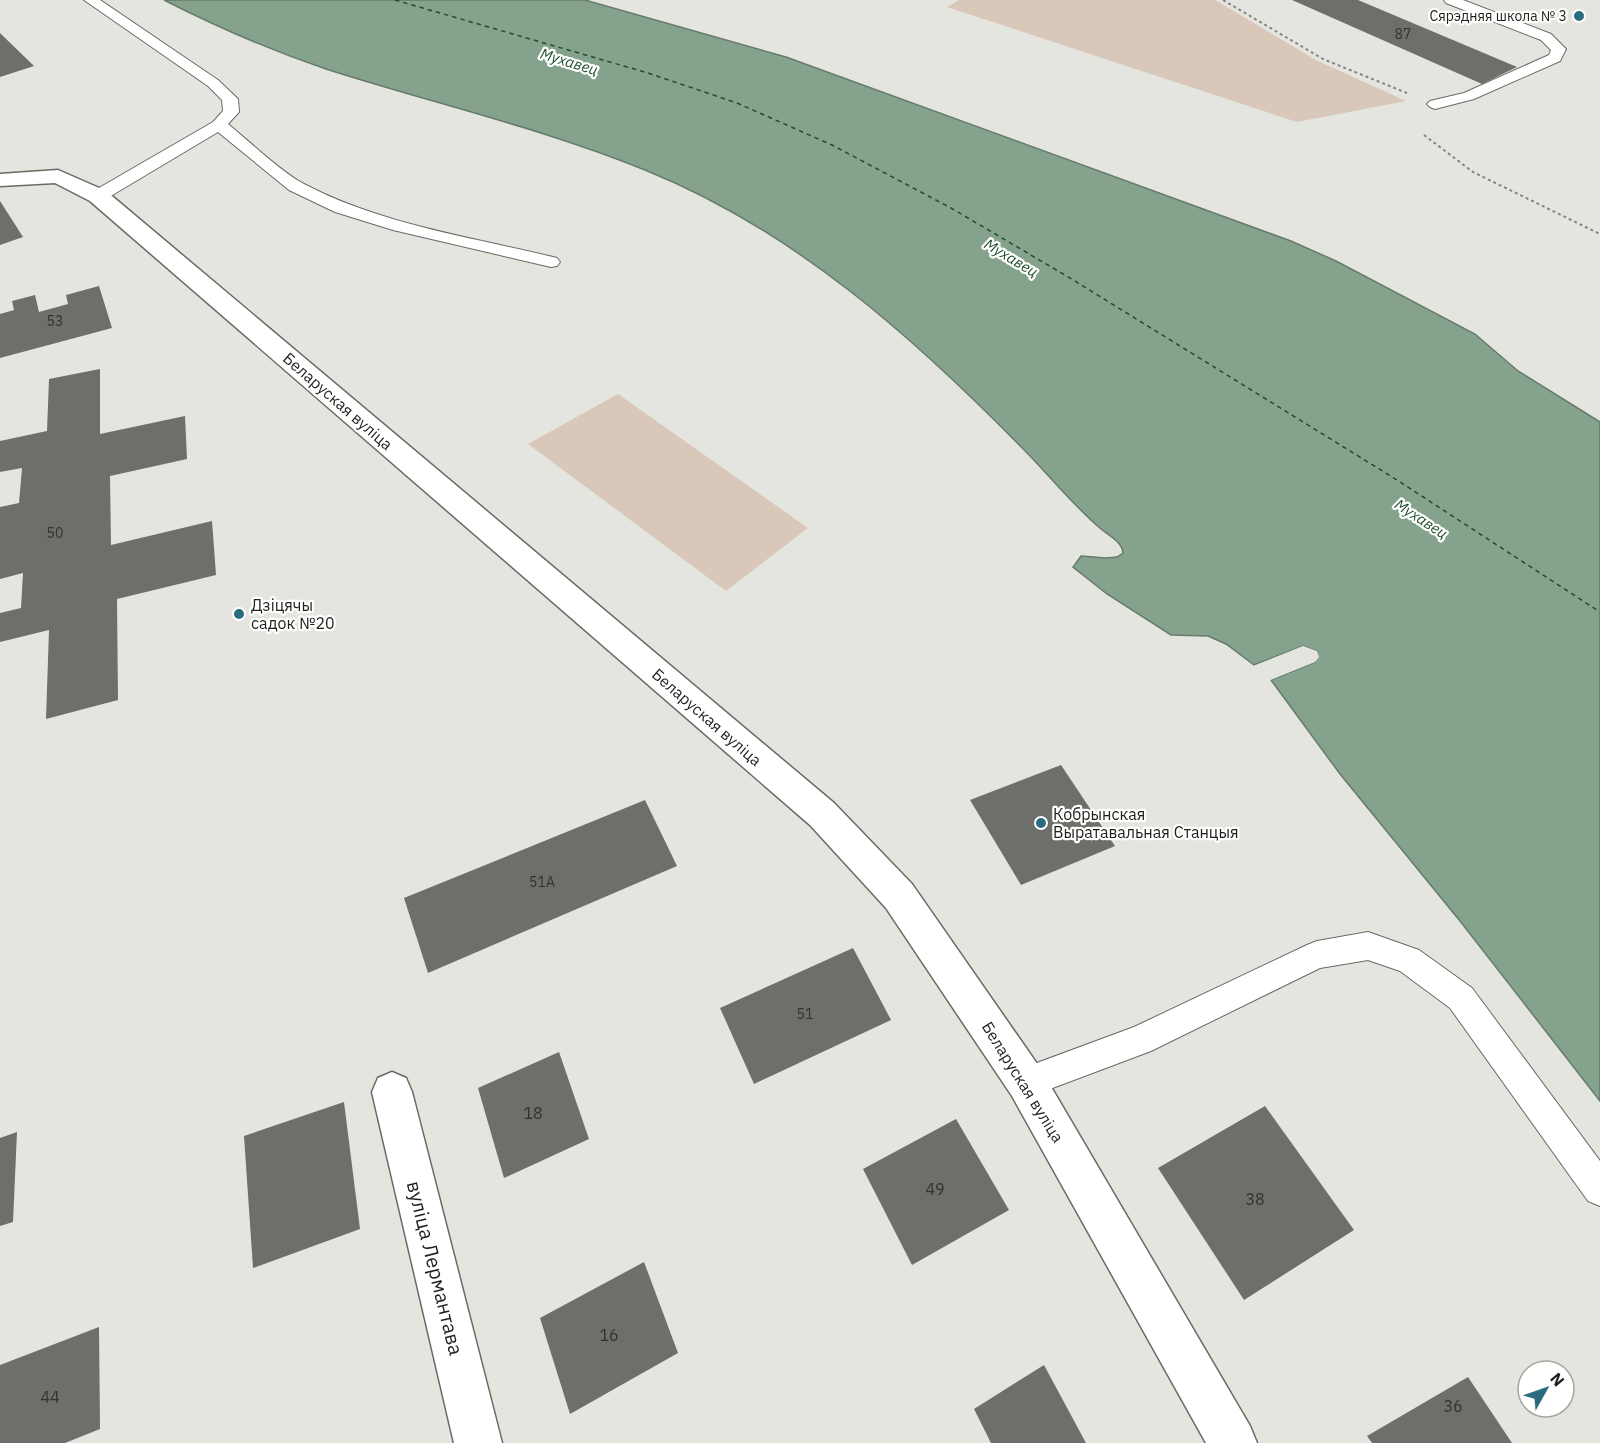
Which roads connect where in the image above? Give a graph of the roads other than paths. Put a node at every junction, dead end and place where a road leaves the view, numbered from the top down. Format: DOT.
graph roads {
  1 [pos="91,0"];
  2 [pos="1451,0"];
  3 [pos="1435,104"];
  4 [pos="219,125"];
  5 [pos="0,180"];
  6 [pos="98,196"];
  7 [pos="551,261"];
  8 [pos="1026,1082"];
  9 [pos="392,1092"];
  10 [pos="1600,1189"];
  11 [pos="478,1443"];
  12 [pos="1233,1443"];
  1 -- 4 [label="lane"];
  2 -- 3 [label="lane"];
  4 -- 6 [label="lane"];
  4 -- 7 [label="lane"];
  5 -- 6 [label="street, Беларуская вуліца"];
  6 -- 8 [label="street, Беларуская вуліца"];
  8 -- 10 [label="lane"];
  8 -- 12 [label="street, Беларуская вуліца"];
  9 -- 11 [label="street, вуліца Лермантава"];
}
